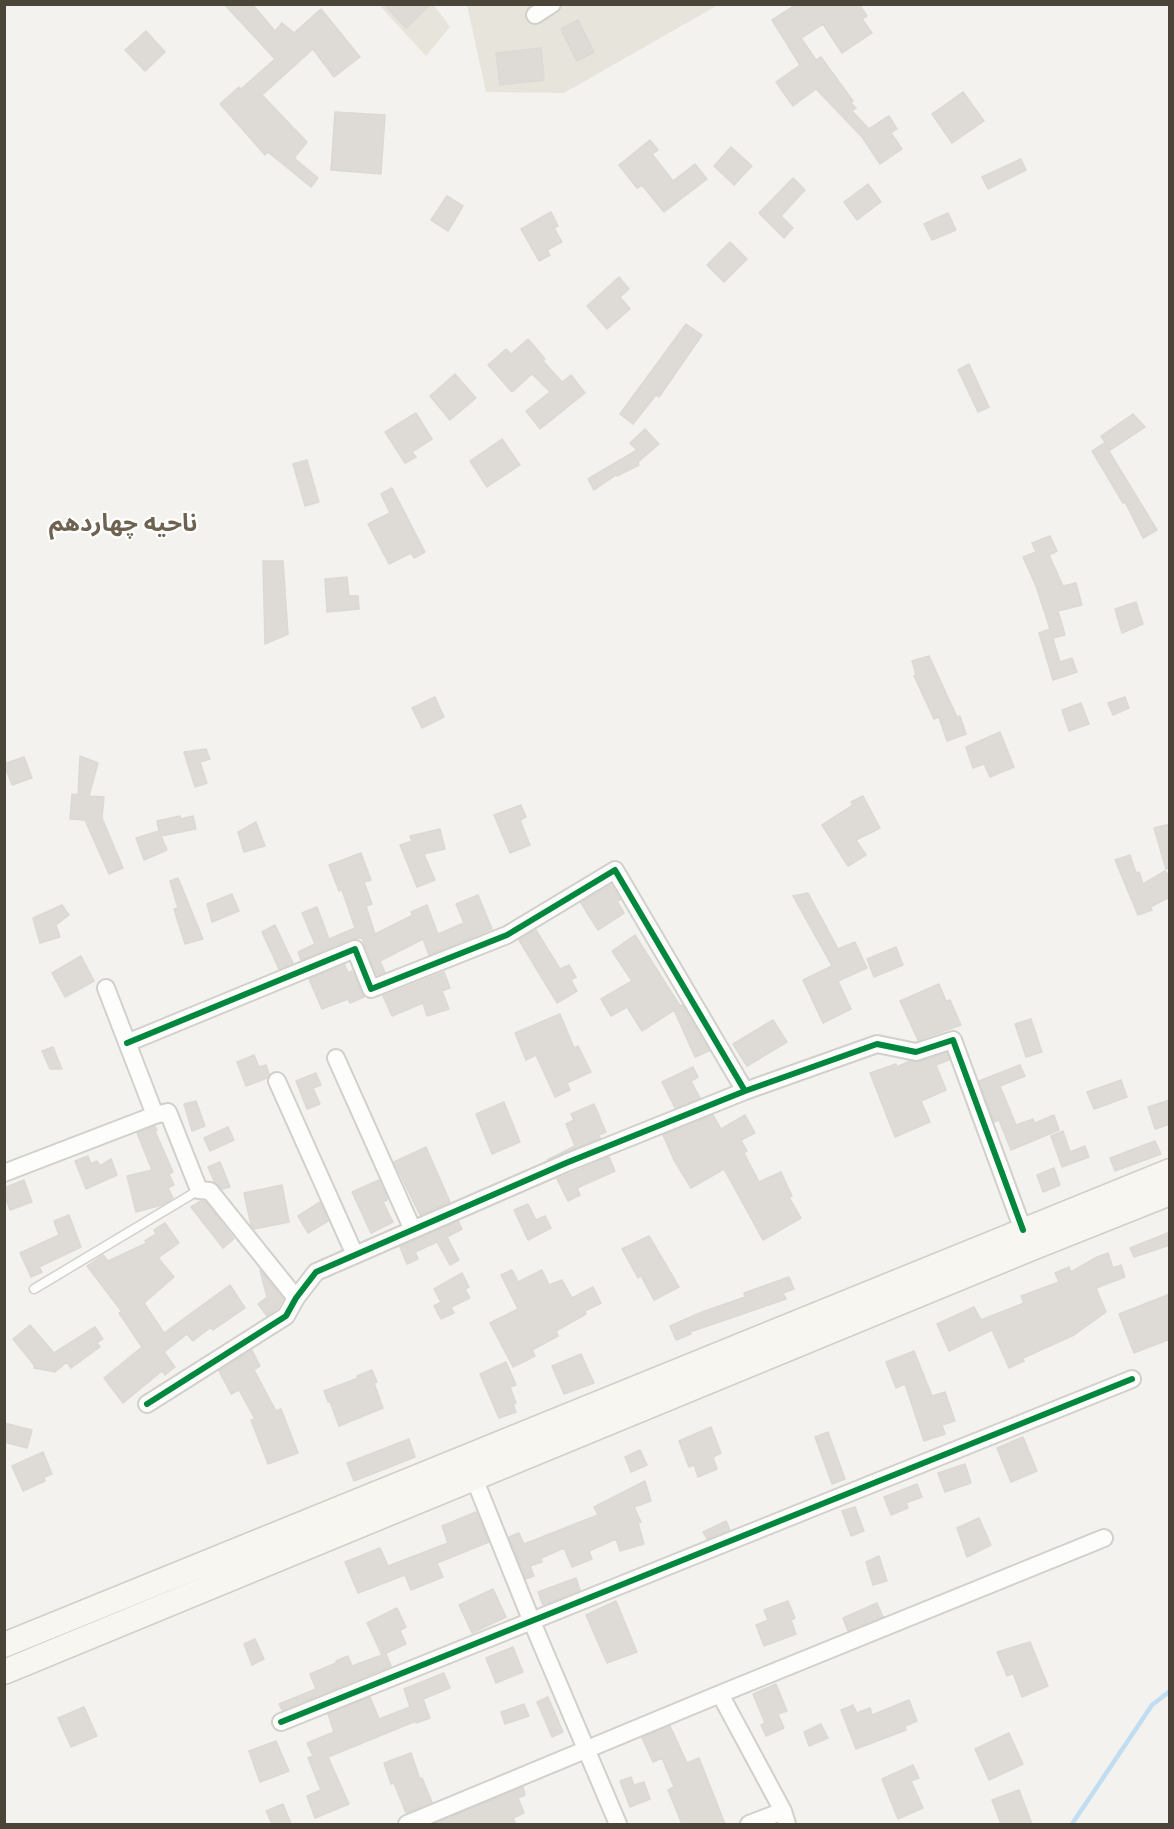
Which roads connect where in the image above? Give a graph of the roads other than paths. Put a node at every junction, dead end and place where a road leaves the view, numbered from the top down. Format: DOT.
graph roads {
  1 [pos="552,4"];
  2 [pos="536,15"];
  3 [pos="106,988"];
  4 [pos="127,1043"];
  5 [pos="336,1058"];
  6 [pos="277,1081"];
  7 [pos="745,1091"];
  8 [pos="154,1115"];
  9 [pos="1170,1171"];
  10 [pos="4,1173"];
  11 [pos="199,1190"];
  12 [pos="1170,1194"];
  13 [pos="413,1230"];
  14 [pos="1023,1230"];
  15 [pos="355,1255"];
  16 [pos="34,1289"];
  17 [pos="296,1298"];
  18 [pos="1132,1379"];
  19 [pos="147,1404"];
  20 [pos="474,1478"];
  21 [pos="1104,1538"];
  22 [pos="532,1622"];
  23 [pos="4,1645"];
  24 [pos="4,1672"];
  25 [pos="720,1694"];
  26 [pos="281,1722"];
  27 [pos="586,1750"];
  28 [pos="785,1818"];
  29 [pos="407,1824"];
  30 [pos="618,1824"];
  31 [pos="749,1824"];
  1 -- 2 [label="street"];
  3 -- 4 [label="street"];
  4 -- 7 [label="street"];
  4 -- 8 [label="street"];
  5 -- 13 [label="street"];
  6 -- 15 [label="street"];
  7 -- 13 [label="street"];
  7 -- 14 [label="street"];
  8 -- 10 [label="street"];
  8 -- 11 [label="street"];
  9 -- 14 [label="main road"];
  11 -- 16 [label="lane"];
  11 -- 17 [label="street"];
  12 -- 20 [label="main road"];
  13 -- 15 [label="street"];
  14 -- 23 [label="main road"];
  15 -- 17 [label="street"];
  17 -- 19 [label="street"];
  18 -- 22 [label="street"];
  20 -- 22 [label="street"];
  20 -- 24 [label="main road"];
  21 -- 25 [label="street"];
  22 -- 26 [label="street"];
  22 -- 27 [label="street"];
  25 -- 27 [label="street"];
  25 -- 28 [label="street"];
  27 -- 29 [label="street"];
  27 -- 30 [label="street"];
  28 -- 31 [label="street"];
}
